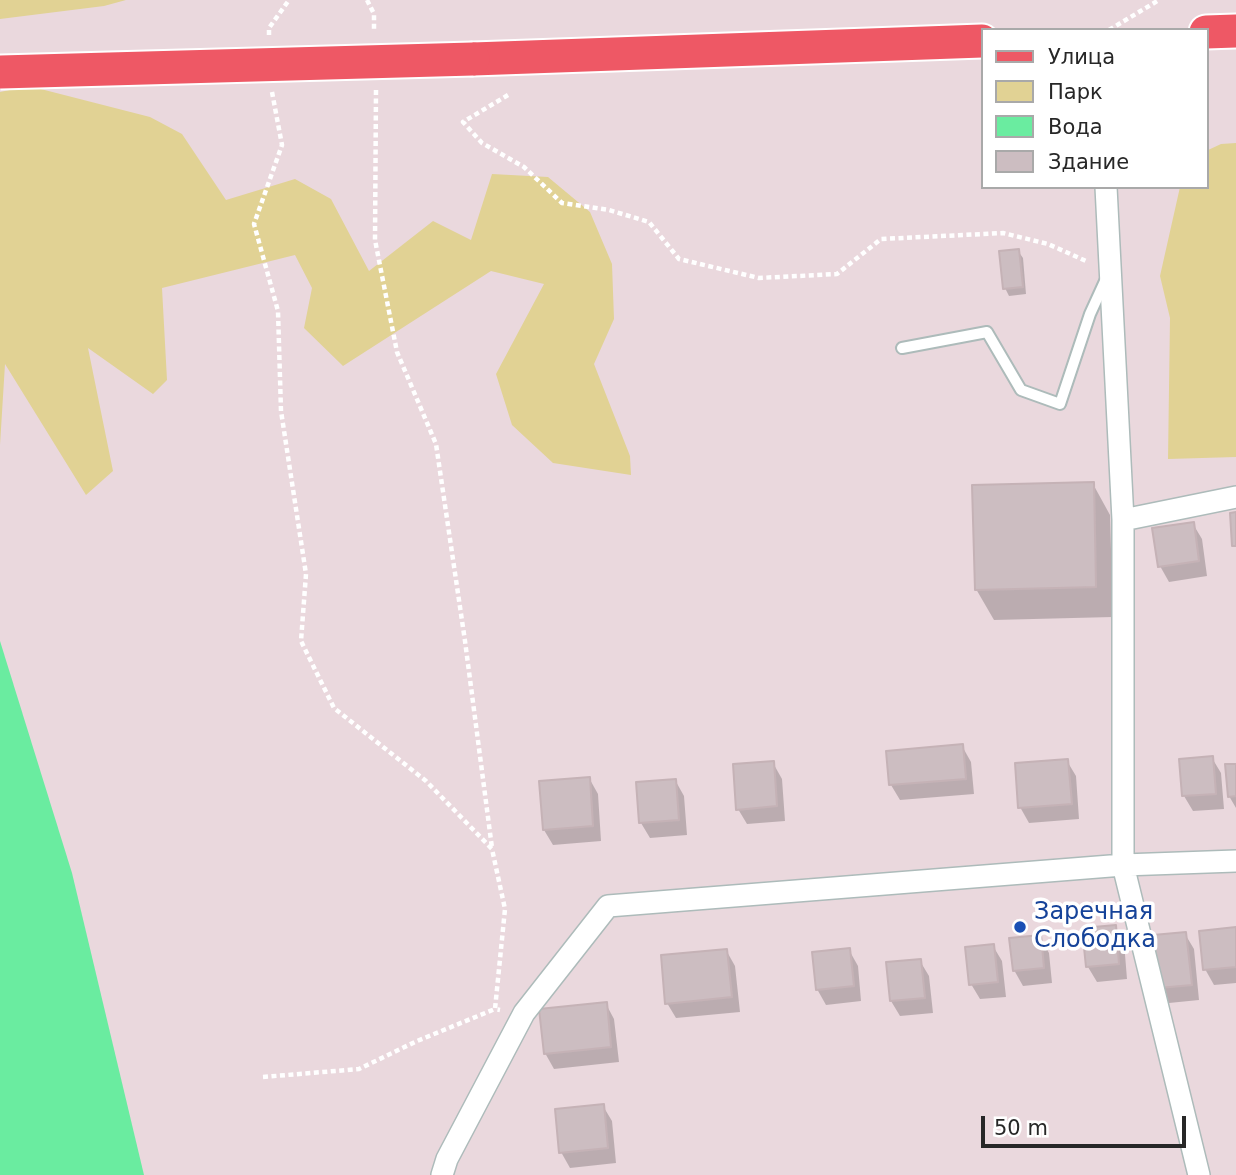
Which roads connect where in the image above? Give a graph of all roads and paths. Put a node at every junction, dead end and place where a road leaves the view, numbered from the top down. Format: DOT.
graph roads {
  1 [pos="289,0"];
  2 [pos="367,0"];
  3 [pos="1159,0"];
  4 [pos="1112,28"];
  5 [pos="1236,31"];
  6 [pos="1208,32"];
  7 [pos="269,40"];
  8 [pos="981,41"];
  9 [pos="374,42"];
  10 [pos="0,72"];
  11 [pos="376,83"];
  12 [pos="272,90"];
  13 [pos="508,95"];
  14 [pos="1106,189"];
  15 [pos="1110,271"];
  16 [pos="902,348"];
  17 [pos="1236,497"];
  18 [pos="1124,520"];
  19 [pos="492,849"];
  20 [pos="1236,861"];
  21 [pos="1123,865"];
  22 [pos="495,1009"];
  23 [pos="524,1013"];
  24 [pos="263,1077"];
  25 [pos="442,1175"];
  26 [pos="1199,1175"];
  1 -- 7 [label="path"];
  2 -- 9 [label="path"];
  3 -- 4 [label="path"];
  5 -- 6 [label="main road"];
  8 -- 10 [label="main road, bridge"];
  11 -- 19 [label="path"];
  12 -- 19 [label="path"];
  13 -- 15 [label="path"];
  14 -- 15 [label="street"];
  15 -- 16 [label="lane"];
  15 -- 18 [label="street"];
  17 -- 18 [label="street"];
  18 -- 21 [label="street"];
  19 -- 22 [label="path"];
  20 -- 21 [label="street"];
  21 -- 23 [label="street"];
  21 -- 26 [label="street"];
  22 -- 23 [label="path"];
  22 -- 24 [label="path"];
  23 -- 25 [label="street"];
}
